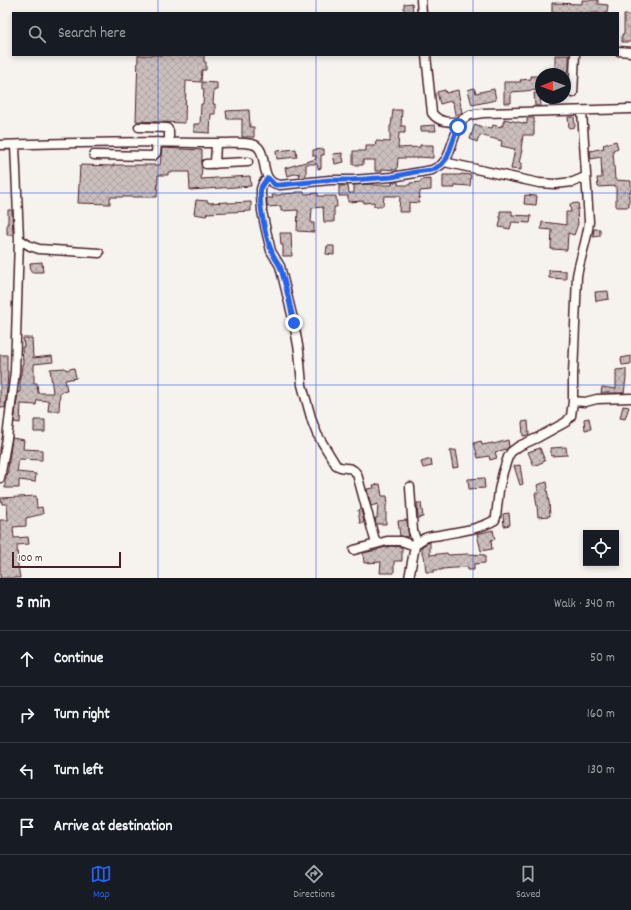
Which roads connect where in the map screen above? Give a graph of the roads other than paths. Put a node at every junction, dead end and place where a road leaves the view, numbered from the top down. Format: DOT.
graph roads {
  1 [pos="421,0"];
  2 [pos="422,12"];
  3 [pos="619,51"];
  4 [pos="631,52"];
  5 [pos="426,56"];
  6 [pos="575,56"];
  7 [pos="573,93"];
  8 [pos="631,110"];
  9 [pos="582,111"];
  10 [pos="461,122"];
  11 [pos="140,127"];
  12 [pos="157,142"];
  13 [pos="169,142"];
  14 [pos="216,143"];
  15 [pos="0,145"];
  16 [pos="15,145"];
  17 [pos="94,155"];
  18 [pos="248,162"];
  19 [pos="444,162"];
  20 [pos="206,164"];
  21 [pos="215,164"];
  22 [pos="268,178"];
  23 [pos="586,178"];
  24 [pos="19,239"];
  25 [pos="99,253"];
  26 [pos="631,398"];
  27 [pos="573,401"];
  28 [pos="0,478"];
  29 [pos="410,487"];
  30 [pos="376,544"];
  31 [pos="416,544"];
  32 [pos="354,550"];
  33 [pos="409,578"];
  1 -- 2 [label="street"];
  3 -- 4 [label="street"];
  5 -- 10 [label="street"];
  6 -- 7 [label="street"];
  8 -- 9 [label="street"];
  9 -- 10 [label="street"];
  9 -- 23 [label="street"];
  10 -- 19 [label="street"];
  11 -- 13 [label="street"];
  12 -- 13 [label="street"];
  12 -- 16 [label="street"];
  12 -- 17 [label="street"];
  13 -- 14 [label="street"];
  14 -- 21 [label="street"];
  14 -- 22 [label="street"];
  15 -- 16 [label="street"];
  16 -- 24 [label="street"];
  18 -- 21 [label="street"];
  19 -- 22 [label="street"];
  19 -- 23 [label="street"];
  20 -- 21 [label="street"];
  22 -- 30 [label="street"];
  23 -- 27 [label="street"];
  24 -- 25 [label="street"];
  24 -- 28 [label="street"];
  26 -- 27 [label="street"];
  27 -- 31 [label="street"];
  29 -- 31 [label="street"];
  30 -- 31 [label="street"];
  30 -- 32 [label="street"];
  31 -- 33 [label="street"];
}
